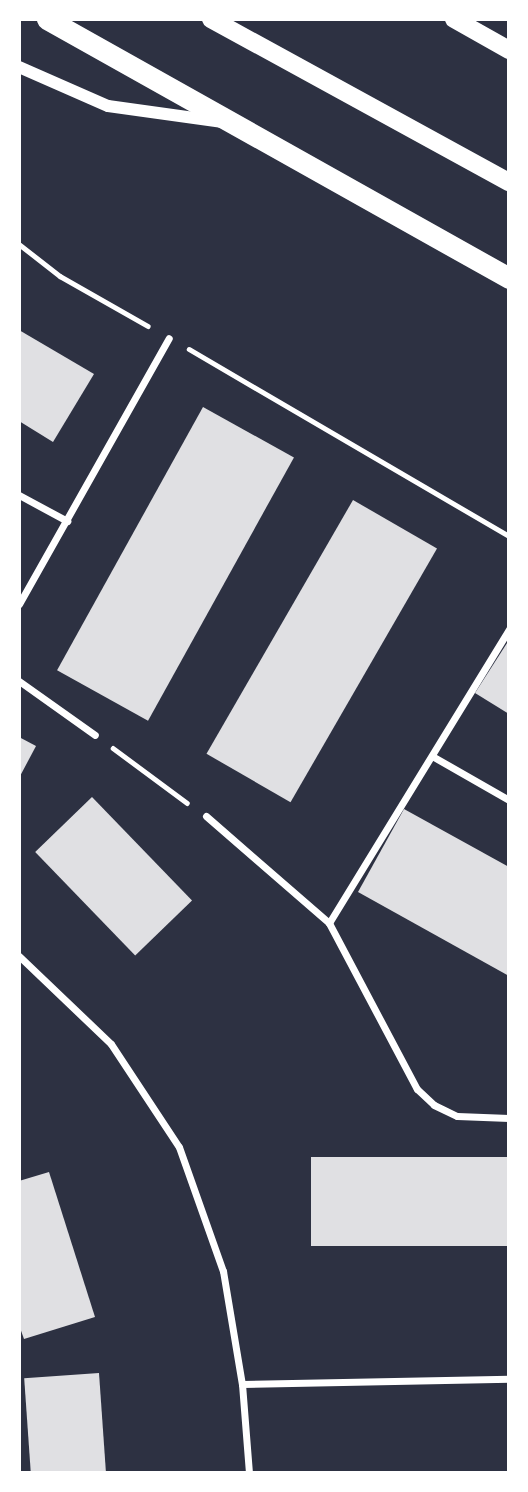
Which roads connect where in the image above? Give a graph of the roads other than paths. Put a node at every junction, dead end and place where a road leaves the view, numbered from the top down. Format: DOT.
graph roads {
  1 [pos="47,19"];
  2 [pos="211,19"];
  3 [pos="454,19"];
  4 [pos="509,50"];
  5 [pos="19,67"];
  6 [pos="231,123"];
  7 [pos="509,182"];
  8 [pos="509,278"];
  9 [pos="169,338"];
  10 [pos="19,495"];
  11 [pos="67,521"];
  12 [pos="19,604"];
  13 [pos="509,629"];
  14 [pos="19,681"];
  15 [pos="95,735"];
  16 [pos="432,756"];
  17 [pos="509,800"];
  18 [pos="206,816"];
  19 [pos="329,923"];
  20 [pos="19,956"];
  21 [pos="509,1118"];
  22 [pos="509,1379"];
  23 [pos="242,1384"];
  24 [pos="249,1473"];
  1 -- 6 [label="highway"];
  2 -- 7 [label="main road"];
  3 -- 4 [label="main road"];
  5 -- 6 [label="street"];
  6 -- 8 [label="highway"];
  9 -- 11 [label="street"];
  10 -- 11 [label="street"];
  11 -- 12 [label="street"];
  13 -- 16 [label="street"];
  14 -- 15 [label="street"];
  16 -- 17 [label="street"];
  16 -- 19 [label="street"];
  18 -- 19 [label="street"];
  19 -- 21 [label="street"];
  20 -- 23 [label="street"];
  22 -- 23 [label="street"];
  23 -- 24 [label="street"];
}
